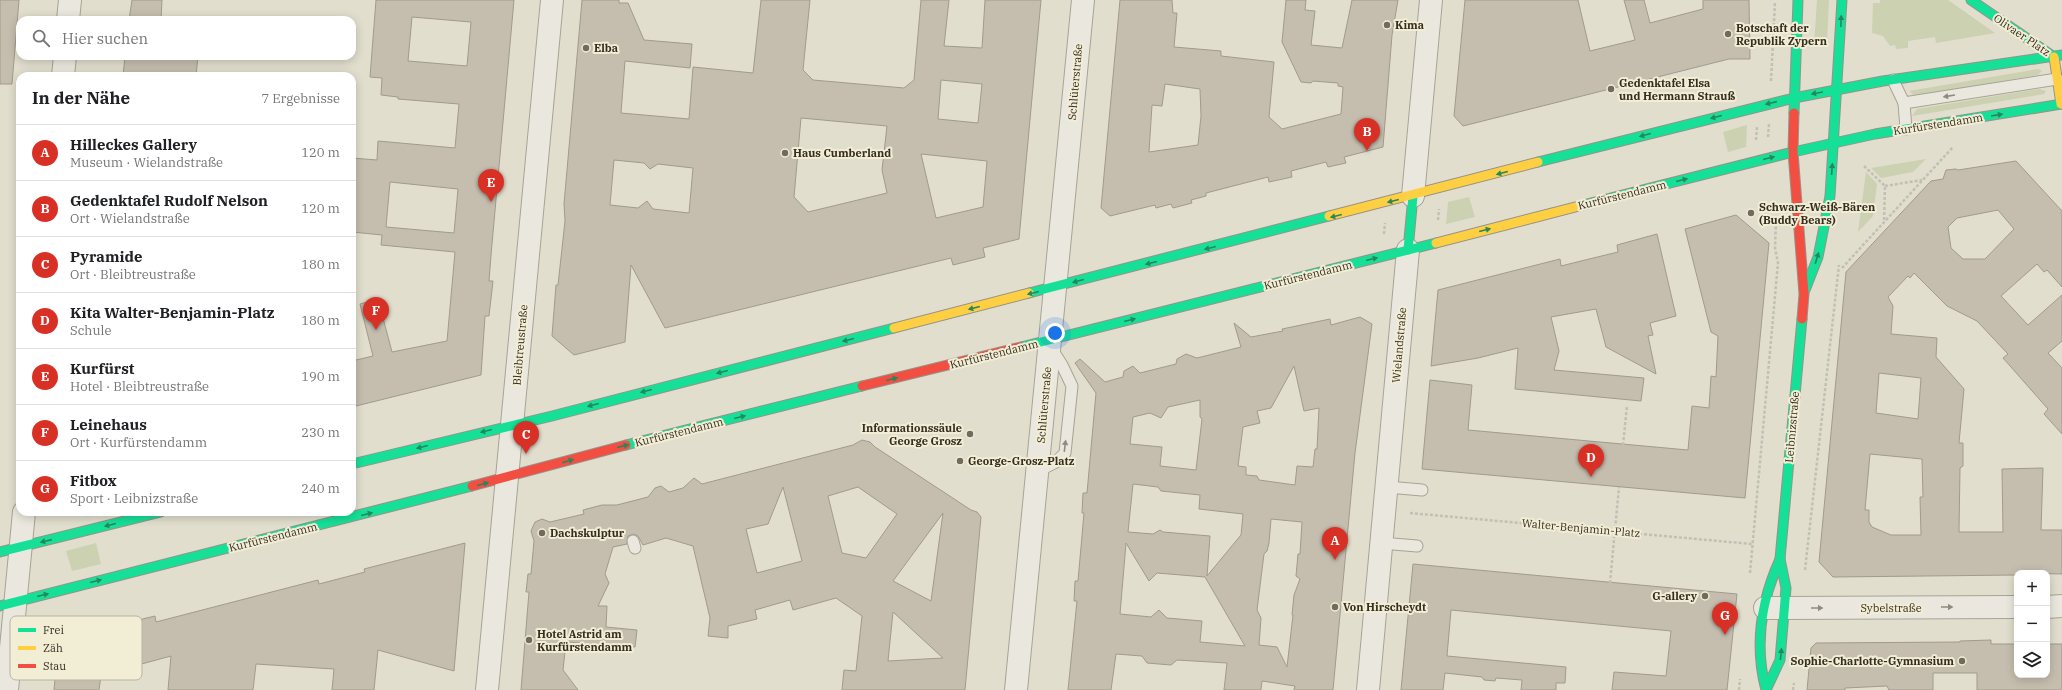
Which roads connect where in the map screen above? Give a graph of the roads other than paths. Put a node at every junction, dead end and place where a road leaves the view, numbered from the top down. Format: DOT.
graph roads {
  1 [pos="70,0"];
  2 [pos="552,0"];
  3 [pos="1083,0"];
  4 [pos="1431,0"];
  5 [pos="1798,0"];
  6 [pos="1842,0"];
  7 [pos="1971,0"];
  8 [pos="68,16"];
  9 [pos="2058,56"];
  10 [pos="65,60"];
  11 [pos="63,72"];
  12 [pos="2057,79"];
  13 [pos="1893,80"];
  14 [pos="1838,90"];
  15 [pos="1794,98"];
  16 [pos="1904,103"];
  17 [pos="2062,108"];
  18 [pos="1906,129"];
  19 [pos="1834,143"];
  20 [pos="1793,152"];
  21 [pos="1413,196"];
  22 [pos="1408,250"];
  23 [pos="1055,287"];
  24 [pos="1804,294"];
  25 [pos="1050,343"];
  26 [pos="512,425"];
  27 [pos="356,463"];
  28 [pos="507,478"];
  29 [pos="1387,487"];
  30 [pos="1422,490"];
  31 [pos="24,516"];
  32 [pos="145,516"];
  33 [pos="1382,543"];
  34 [pos="1417,546"];
  35 [pos="21,547"];
  36 [pos="0,552"];
  37 [pos="1780,559"];
  38 [pos="8,604"];
  39 [pos="2062,606"];
  40 [pos="2014,607"];
  41 [pos="2050,607"];
  42 [pos="1775,608"];
  43 [pos="7,690"];
  44 [pos="487,690"];
  45 [pos="1016,690"];
  46 [pos="1368,690"];
  47 [pos="1766,690"];
  1 -- 8 [label="street"];
  2 -- 26 [label="street, Bleibtreustraße"];
  3 -- 23 [label="street, Schlüterstraße"];
  4 -- 21 [label="street, Wielandstraße"];
  5 -- 15 [label="main road"];
  14 -- 6 [label="main road, one-way"];
  7 -- 9 [label="main road, Olivaer Platz"];
  9 -- 12 [label="main road"];
  9 -- 13 [label="main road"];
  10 -- 11 [label="street"];
  12 -- 16 [label="lane, one-way"];
  12 -- 17 [label="main road"];
  13 -- 14 [label="main road"];
  13 -- 16 [label="lane"];
  14 -- 15 [label="main road, one-way"];
  14 -- 19 [label="main road, Leibnizstraße"];
  15 -- 20 [label="main road, Leibnizstraße"];
  15 -- 21 [label="main road, one-way"];
  16 -- 18 [label="lane"];
  18 -- 17 [label="main road, Kurfürstendamm, one-way"];
  18 -- 19 [label="main road, Kurfürstendamm"];
  19 -- 20 [label="main road, Kurfürstendamm"];
  24 -- 19 [label="main road, Leibnizstraße, one-way"];
  22 -- 20 [label="main road, Kurfürstendamm, one-way"];
  20 -- 24 [label="main road, Leibnizstraße"];
  21 -- 22 [label="main road, Wielandstraße"];
  21 -- 23 [label="main road, one-way"];
  25 -- 22 [label="main road, Kurfürstendamm, one-way"];
  22 -- 29 [label="street, Wielandstraße"];
  23 -- 25 [label="street, Schlüterstraße"];
  23 -- 26 [label="main road, one-way"];
  24 -- 37 [label="main road, Leibnizstraße"];
  28 -- 25 [label="main road, Kurfürstendamm, one-way"];
  25 -- 45 [label="street, Schlüterstraße"];
  26 -- 27 [label="main road, one-way"];
  26 -- 28 [label="street, Bleibtreustraße"];
  38 -- 28 [label="main road, Kurfürstendamm, one-way"];
  28 -- 44 [label="street, Bleibtreustraße"];
  29 -- 30 [label="lane"];
  29 -- 33 [label="street, Wielandstraße"];
  31 -- 35 [label="street"];
  32 -- 35 [label="main road, one-way"];
  33 -- 34 [label="lane"];
  33 -- 46 [label="street, Wielandstraße"];
  35 -- 36 [label="main road"];
  35 -- 38 [label="street"];
  37 -- 42 [label="main road, Leibnizstraße"];
  37 -- 42 [label="main road, Leibnizstraße"];
  38 -- 43 [label="street"];
  39 -- 41 [label="street"];
  42 -- 40 [label="street, Sybelstraße, one-way"];
  47 -- 42 [label="main road, Leibnizstraße, one-way"];
  42 -- 47 [label="main road, Leibnizstraße"];
}
